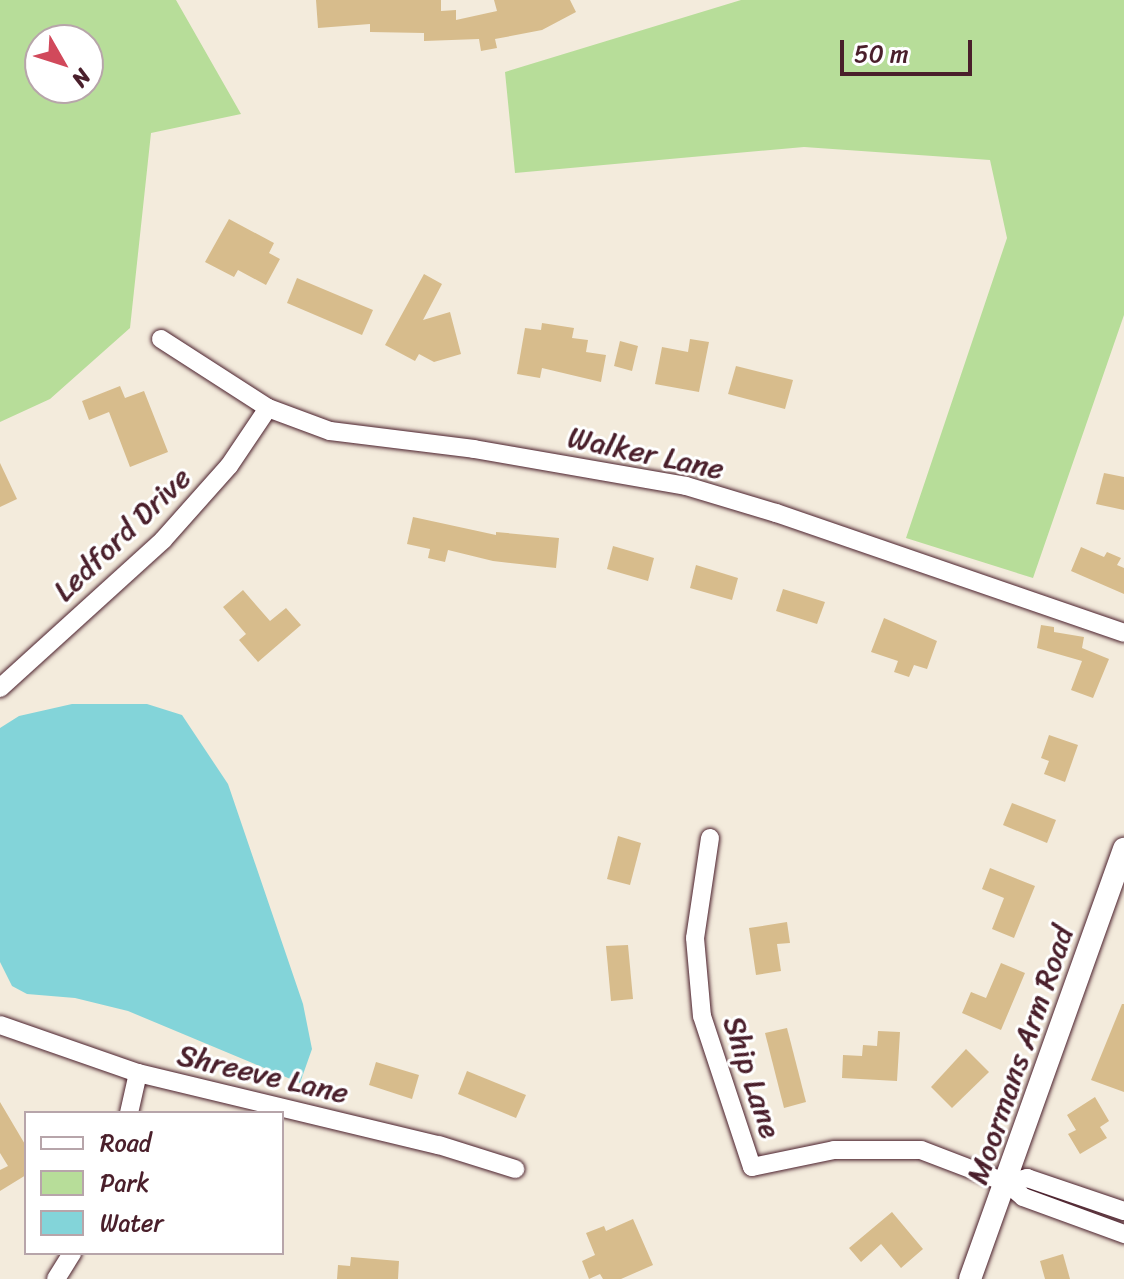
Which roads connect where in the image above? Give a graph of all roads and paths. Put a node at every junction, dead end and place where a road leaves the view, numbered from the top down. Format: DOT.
graph roads {
  1 [pos="161,339"];
  2 [pos="268,408"];
  3 [pos="1124,633"];
  4 [pos="0,688"];
  5 [pos="710,838"];
  6 [pos="1124,849"];
  7 [pos="0,1025"];
  8 [pos="138,1073"];
  9 [pos="129,1111"];
  10 [pos="515,1169"];
  11 [pos="1007,1183"];
  12 [pos="1124,1211"];
  13 [pos="1124,1234"];
  14 [pos="71,1255"];
  15 [pos="56,1279"];
  16 [pos="970,1279"];
  1 -- 2 [label="street, Walker Lane"];
  2 -- 3 [label="street, Walker Lane"];
  2 -- 4 [label="street, Ledford Drive"];
  5 -- 11 [label="street, Ship Lane"];
  6 -- 11 [label="street, Moormans Arm Road"];
  7 -- 8 [label="street, Shreeve Lane"];
  8 -- 9 [label="street"];
  8 -- 10 [label="street, Shreeve Lane"];
  11 -- 12 [label="street"];
  11 -- 13 [label="street"];
  11 -- 16 [label="street, Moormans Arm Road"];
  14 -- 15 [label="street"];
}
